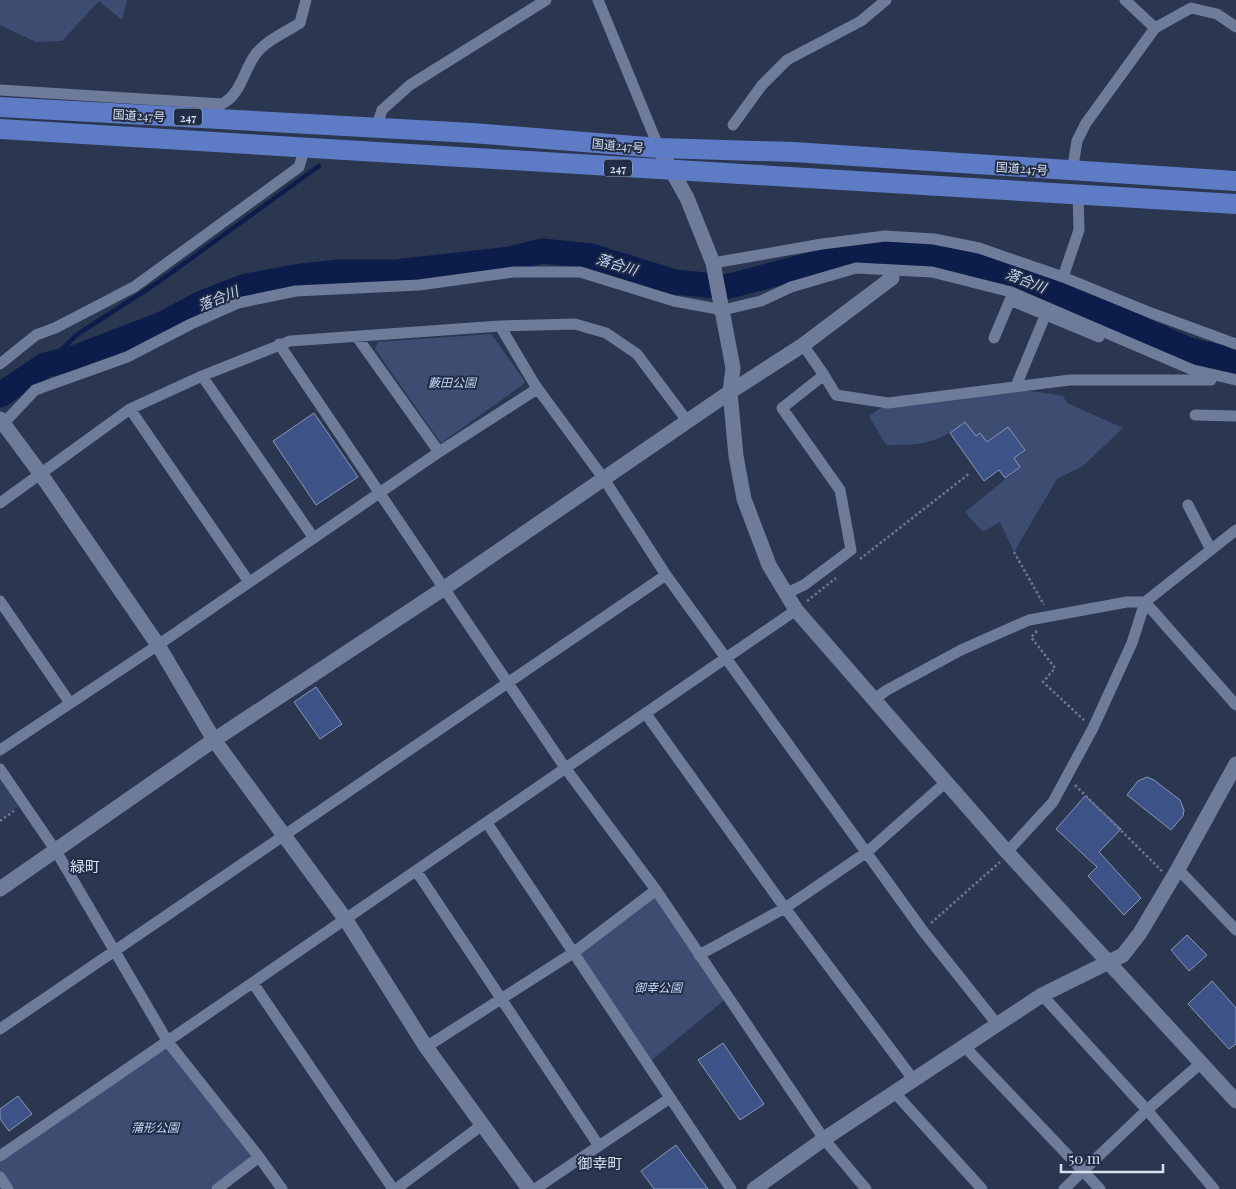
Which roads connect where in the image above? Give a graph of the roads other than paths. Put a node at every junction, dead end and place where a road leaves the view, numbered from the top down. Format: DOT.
graph roads {
  1 [pos="306,0"];
  2 [pos="546,0"];
  3 [pos="598,0"];
  4 [pos="886,0"];
  5 [pos="1125,0"];
  6 [pos="1236,27"];
  7 [pos="1155,28"];
  8 [pos="0,90"];
  9 [pos="0,107"];
  10 [pos="733,125"];
  11 [pos="376,128"];
  12 [pos="0,129"];
  13 [pos="305,147"];
  14 [pos="659,148"];
  15 [pos="672,171"];
  16 [pos="1072,172"];
  17 [pos="1236,181"];
  18 [pos="1078,194"];
  19 [pos="1236,204"];
  20 [pos="713,263"];
  21 [pos="1063,277"];
  22 [pos="892,278"];
  23 [pos="722,306"];
  24 [pos="1045,316"];
  25 [pos="500,326"];
  26 [pos="357,337"];
  27 [pos="994,338"];
  28 [pos="279,344"];
  29 [pos="1236,344"];
  30 [pos="803,345"];
  31 [pos="1138,348"];
  32 [pos="0,364"];
  33 [pos="824,375"];
  34 [pos="202,376"];
  35 [pos="1232,380"];
  36 [pos="1016,386"];
  37 [pos="538,389"];
  38 [pos="730,392"];
  39 [pos="130,409"];
  40 [pos="1195,415"];
  41 [pos="1236,416"];
  42 [pos="2,422"];
  43 [pos="688,422"];
  44 [pos="439,452"];
  45 [pos="40,473"];
  46 [pos="604,479"];
  47 [pos="379,493"];
  48 [pos="0,504"];
  49 [pos="1188,505"];
  50 [pos="1236,530"];
  51 [pos="314,538"];
  52 [pos="1211,550"];
  53 [pos="666,575"];
  54 [pos="249,582"];
  55 [pos="443,589"];
  56 [pos="787,593"];
  57 [pos="0,601"];
  58 [pos="1145,602"];
  59 [pos="796,610"];
  60 [pos="158,645"];
  61 [pos="726,659"];
  62 [pos="507,683"];
  63 [pos="873,700"];
  64 [pos="70,703"];
  65 [pos="1236,705"];
  66 [pos="646,714"];
  67 [pos="214,740"];
  68 [pos="0,750"];
  69 [pos="0,768"];
  70 [pos="566,769"];
  71 [pos="1235,770"];
  72 [pos="945,783"];
  73 [pos="486,822"];
  74 [pos="284,835"];
  75 [pos="56,851"];
  76 [pos="867,852"];
  77 [pos="1009,852"];
  78 [pos="417,872"];
  79 [pos="1174,874"];
  80 [pos="0,889"];
  81 [pos="656,890"];
  82 [pos="785,908"];
  83 [pos="346,920"];
  84 [pos="1236,930"];
  85 [pos="116,951"];
  86 [pos="573,953"];
  87 [pos="699,955"];
  88 [pos="1107,961"];
  89 [pos="253,983"];
  90 [pos="1042,995"];
  91 [pos="502,999"];
  92 [pos="997,1024"];
  93 [pos="0,1030"];
  94 [pos="168,1042"];
  95 [pos="426,1046"];
  96 [pos="964,1046"];
  97 [pos="1201,1063"];
  98 [pos="913,1079"];
  99 [pos="894,1092"];
  100 [pos="670,1098"];
  101 [pos="1236,1100"];
  102 [pos="1146,1110"];
  103 [pos="482,1125"];
  104 [pos="824,1139"];
  105 [pos="599,1146"];
  106 [pos="0,1156"];
  107 [pos="259,1157"];
  108 [pos="1084,1171"];
  109 [pos="0,1177"];
  110 [pos="8,1189"];
  111 [pos="217,1189"];
  112 [pos="282,1189"];
  113 [pos="394,1189"];
  114 [pos="529,1189"];
  115 [pos="535,1189"];
  116 [pos="731,1189"];
  117 [pos="754,1189"];
  118 [pos="866,1189"];
  119 [pos="982,1189"];
  120 [pos="1064,1189"];
  121 [pos="1100,1189"];
  122 [pos="1214,1189"];
  1 -- 8 [label="street"];
  2 -- 11 [label="street"];
  3 -- 14 [label="street"];
  4 -- 10 [label="street"];
  5 -- 7 [label="street"];
  6 -- 7 [label="street"];
  7 -- 16 [label="street"];
  9 -- 11 [label="highway, 国道247号 / 247"];
  11 -- 14 [label="highway, 国道247号 / 247"];
  12 -- 13 [label="highway, 国道247号 / 247"];
  13 -- 15 [label="highway, 国道247号 / 247"];
  13 -- 32 [label="street"];
  14 -- 15 [label="street"];
  14 -- 16 [label="highway, 国道247号 / 247"];
  15 -- 18 [label="highway, 国道247号 / 247"];
  15 -- 20 [label="street"];
  16 -- 17 [label="highway, 国道247号 / 247"];
  18 -- 19 [label="highway, 国道247号 / 247"];
  18 -- 21 [label="street"];
  20 -- 21 [label="street"];
  20 -- 23 [label="street"];
  21 -- 29 [label="street"];
  22 -- 30 [label="street"];
  23 -- 31 [label="street"];
  23 -- 38 [label="street"];
  23 -- 42 [label="street"];
  24 -- 27 [label="street"];
  24 -- 31 [label="street"];
  24 -- 36 [label="street"];
  25 -- 26 [label="street"];
  25 -- 37 [label="street"];
  25 -- 43 [label="street"];
  26 -- 28 [label="street"];
  26 -- 44 [label="street"];
  28 -- 34 [label="street"];
  28 -- 47 [label="street"];
  30 -- 33 [label="street"];
  30 -- 38 [label="street"];
  31 -- 35 [label="street"];
  33 -- 36 [label="street"];
  33 -- 56 [label="street"];
  34 -- 39 [label="street"];
  34 -- 51 [label="street"];
  35 -- 36 [label="street"];
  37 -- 44 [label="street"];
  37 -- 46 [label="street"];
  38 -- 43 [label="street"];
  38 -- 56 [label="street"];
  39 -- 45 [label="street"];
  39 -- 54 [label="street"];
  40 -- 41 [label="street"];
  42 -- 45 [label="street"];
  43 -- 46 [label="street"];
  44 -- 47 [label="street"];
  45 -- 48 [label="street"];
  45 -- 60 [label="street"];
  46 -- 53 [label="street"];
  46 -- 55 [label="street"];
  47 -- 51 [label="street"];
  47 -- 55 [label="street"];
  49 -- 52 [label="street"];
  50 -- 52 [label="street"];
  51 -- 54 [label="street"];
  52 -- 58 [label="street"];
  53 -- 61 [label="street"];
  53 -- 62 [label="street"];
  54 -- 60 [label="street"];
  55 -- 62 [label="street"];
  55 -- 67 [label="street"];
  56 -- 59 [label="street"];
  57 -- 64 [label="street"];
  58 -- 63 [label="street"];
  58 -- 65 [label="street"];
  58 -- 77 [label="street"];
  59 -- 61 [label="street"];
  59 -- 63 [label="street"];
  60 -- 64 [label="street"];
  60 -- 67 [label="street"];
  61 -- 66 [label="street"];
  61 -- 76 [label="street"];
  62 -- 70 [label="street"];
  62 -- 74 [label="street"];
  63 -- 72 [label="street"];
  64 -- 68 [label="street"];
  66 -- 70 [label="street"];
  66 -- 82 [label="street"];
  67 -- 74 [label="street"];
  67 -- 75 [label="street"];
  69 -- 75 [label="street"];
  70 -- 73 [label="street"];
  70 -- 81 [label="street"];
  71 -- 79 [label="street"];
  72 -- 76 [label="street"];
  72 -- 77 [label="street"];
  73 -- 78 [label="street"];
  73 -- 86 [label="street"];
  74 -- 83 [label="street"];
  74 -- 85 [label="street"];
  75 -- 80 [label="street"];
  75 -- 85 [label="street"];
  76 -- 82 [label="street"];
  76 -- 92 [label="street"];
  77 -- 88 [label="street"];
  78 -- 83 [label="street"];
  78 -- 91 [label="street"];
  79 -- 84 [label="street"];
  79 -- 88 [label="street"];
  81 -- 86 [label="street"];
  81 -- 87 [label="street"];
  82 -- 87 [label="street"];
  82 -- 98 [label="street"];
  83 -- 89 [label="street"];
  83 -- 95 [label="street"];
  85 -- 93 [label="street"];
  85 -- 94 [label="street"];
  86 -- 91 [label="street"];
  86 -- 100 [label="street"];
  87 -- 104 [label="street"];
  88 -- 90 [label="street"];
  88 -- 97 [label="street"];
  89 -- 94 [label="street"];
  89 -- 113 [label="street"];
  90 -- 92 [label="street"];
  90 -- 102 [label="street"];
  91 -- 95 [label="street"];
  91 -- 105 [label="street"];
  92 -- 96 [label="street"];
  94 -- 106 [label="street"];
  94 -- 107 [label="street"];
  95 -- 103 [label="street"];
  96 -- 98 [label="street"];
  96 -- 108 [label="street"];
  97 -- 101 [label="street"];
  97 -- 102 [label="street"];
  98 -- 99 [label="street"];
  99 -- 104 [label="street"];
  99 -- 119 [label="street"];
  100 -- 105 [label="street"];
  100 -- 116 [label="street"];
  102 -- 108 [label="street"];
  102 -- 122 [label="street"];
  103 -- 113 [label="street"];
  103 -- 114 [label="street"];
  104 -- 117 [label="street"];
  104 -- 118 [label="street"];
  105 -- 115 [label="street"];
  107 -- 111 [label="street"];
  107 -- 112 [label="street"];
  108 -- 120 [label="street"];
  108 -- 121 [label="street"];
  109 -- 110 [label="street"];
}
